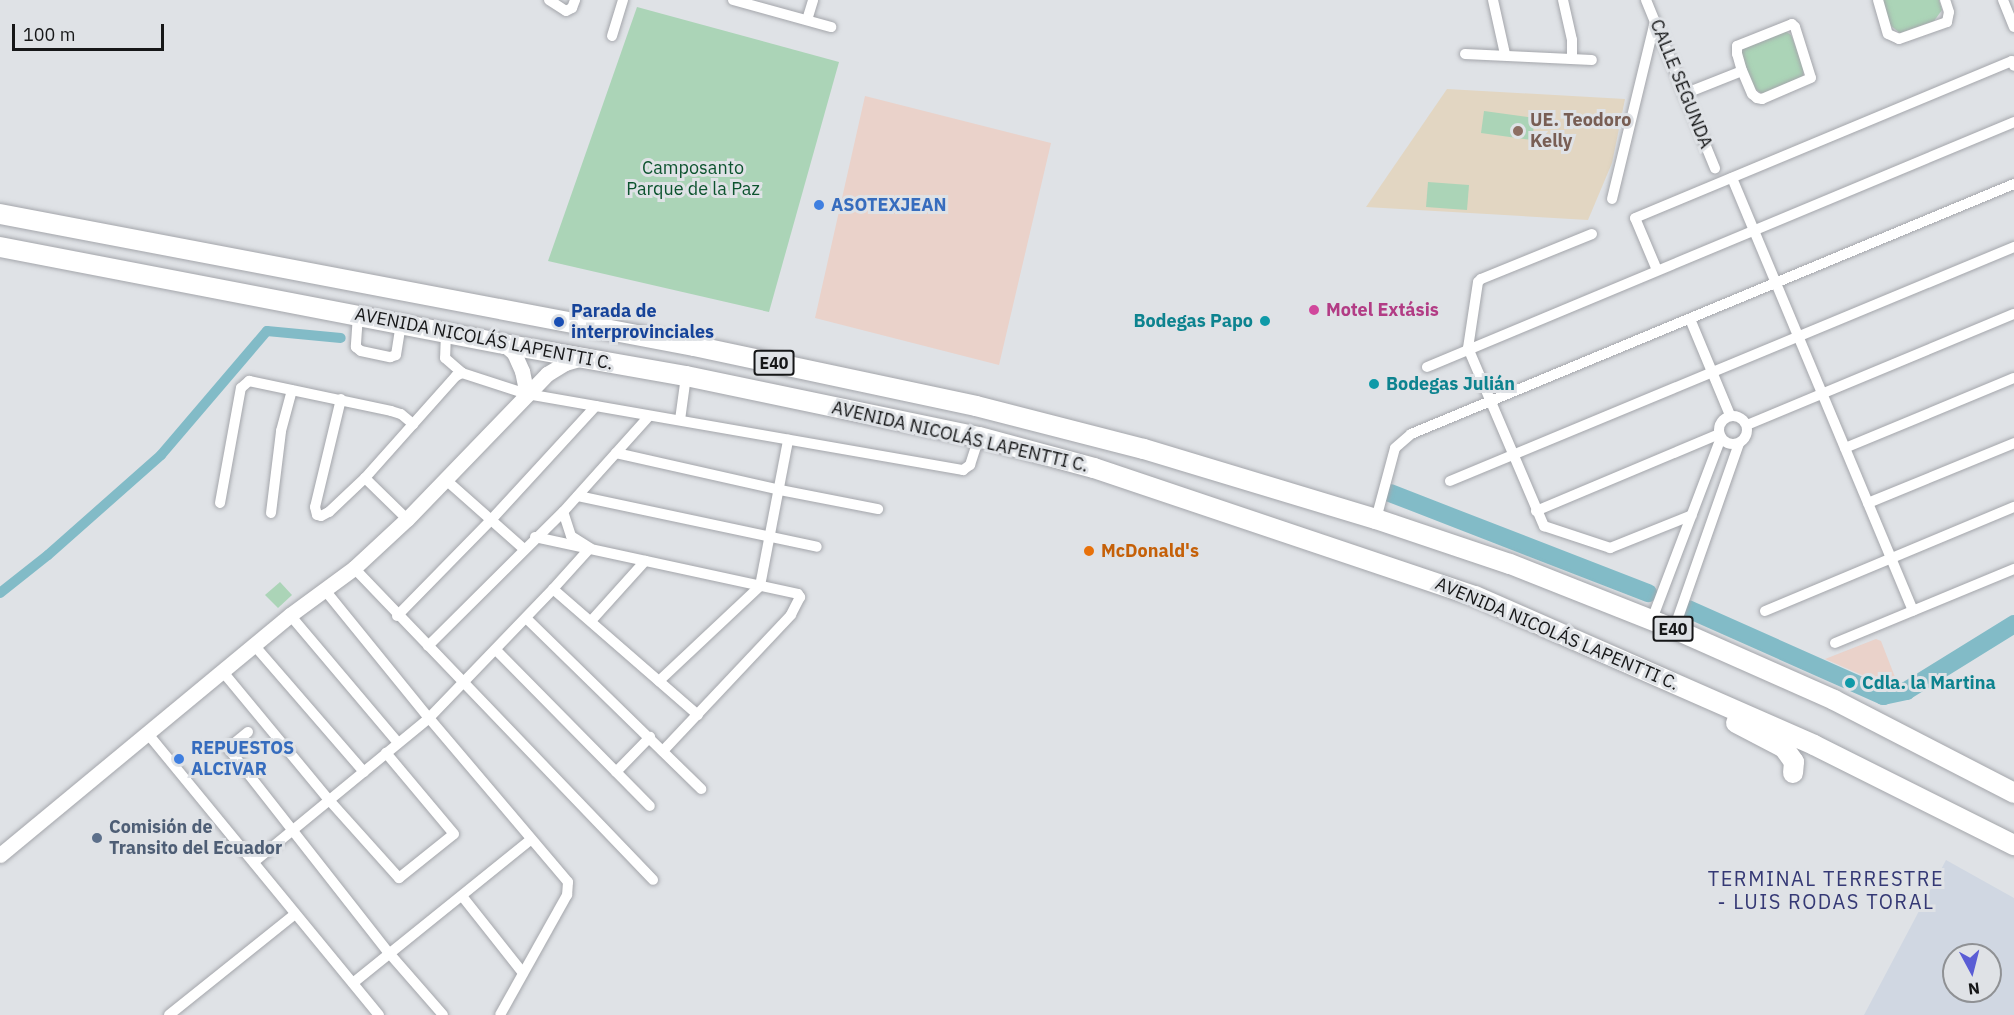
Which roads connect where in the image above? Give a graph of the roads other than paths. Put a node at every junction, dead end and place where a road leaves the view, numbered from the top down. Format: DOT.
graph roads {
  1 [pos="549,0"];
  2 [pos="575,0"];
  3 [pos="623,0"];
  4 [pos="813,0"];
  5 [pos="1493,0"];
  6 [pos="1563,0"];
  7 [pos="1646,0"];
  8 [pos="1878,0"];
  9 [pos="1945,0"];
  10 [pos="2003,0"];
  11 [pos="739,1"];
  12 [pos="807,20"];
  13 [pos="1655,21"];
  14 [pos="831,27"];
  15 [pos="2014,27"];
  16 [pos="612,36"];
  17 [pos="1465,54"];
  18 [pos="1505,54"];
  19 [pos="1572,59"];
  20 [pos="1592,60"];
  21 [pos="2014,66"];
  22 [pos="1742,71"];
  23 [pos="1684,94"];
  24 [pos="2014,122"];
  25 [pos="1715,168"];
  26 [pos="1732,178"];
  27 [pos="2014,184"];
  28 [pos="1612,199"];
  29 [pos="0,212"];
  30 [pos="1754,230"];
  31 [pos="1592,234"];
  32 [pos="0,247"];
  33 [pos="2014,247"];
  34 [pos="1657,270"];
  35 [pos="1776,283"];
  36 [pos="2014,314"];
  37 [pos="358,315"];
  38 [pos="1690,319"];
  39 [pos="401,324"];
  40 [pos="446,332"];
  41 [pos="1798,337"];
  42 [pos="504,344"];
  43 [pos="1468,348"];
  44 [pos="583,358"];
  45 [pos="1427,367"];
  46 [pos="1713,372"];
  47 [pos="462,373"];
  48 [pos="686,376"];
  49 [pos="2014,378"];
  50 [pos="292,390"];
  51 [pos="1822,393"];
  52 [pos="527,394"];
  53 [pos="341,399"];
  54 [pos="1490,401"];
  55 [pos="596,406"];
  56 [pos="1730,415"];
  57 [pos="649,416"];
  58 [pos="680,420"];
  59 [pos="413,424"];
  60 [pos="1747,425"];
  61 [pos="1720,436"];
  62 [pos="979,437"];
  63 [pos="788,440"];
  64 [pos="1739,443"];
  65 [pos="2014,443"];
  66 [pos="1845,448"];
  67 [pos="616,453"];
  68 [pos="1513,455"];
  69 [pos="365,478"];
  70 [pos="446,480"];
  71 [pos="1450,482"];
  72 [pos="780,490"];
  73 [pos="578,496"];
  74 [pos="220,503"];
  75 [pos="1868,503"];
  76 [pos="2014,507"];
  77 [pos="878,509"];
  78 [pos="1536,511"];
  79 [pos="563,512"];
  80 [pos="271,513"];
  81 [pos="1692,515"];
  82 [pos="407,519"];
  83 [pos="1376,519"];
  84 [pos="491,520"];
  85 [pos="769,535"];
  86 [pos="536,537"];
  87 [pos="818,547"];
  88 [pos="590,548"];
  89 [pos="524,549"];
  90 [pos="1891,558"];
  91 [pos="645,561"];
  92 [pos="354,568"];
  93 [pos="2014,569"];
  94 [pos="760,586"];
  95 [pos="324,589"];
  96 [pos="553,589"];
  97 [pos="1765,611"];
  98 [pos="1913,611"];
  99 [pos="290,615"];
  100 [pos="398,616"];
  101 [pos="526,618"];
  102 [pos="591,621"];
  103 [pos="1651,622"];
  104 [pos="1674,629"];
  105 [pos="1557,631"];
  106 [pos="1835,643"];
  107 [pos="254,645"];
  108 [pos="428,646"];
  109 [pos="496,650"];
  110 [pos="223,672"];
  111 [pos="461,681"];
  112 [pos="659,681"];
  113 [pos="698,715"];
  114 [pos="429,718"];
  115 [pos="248,732"];
  116 [pos="148,734"];
  117 [pos="650,737"];
  118 [pos="398,744"];
  119 [pos="663,751"];
  120 [pos="386,753"];
  121 [pos="364,772"];
  122 [pos="616,772"];
  123 [pos="1793,773"];
  124 [pos="701,789"];
  125 [pos="2014,793"];
  126 [pos="329,800"];
  127 [pos="650,806"];
  128 [pos="293,830"];
  129 [pos="530,840"];
  130 [pos="2014,845"];
  131 [pos="0,855"];
  132 [pos="254,862"];
  133 [pos="653,880"];
  134 [pos="462,896"];
  135 [pos="295,914"];
  136 [pos="390,953"];
  137 [pos="524,974"];
  138 [pos="353,983"];
  139 [pos="169,1015"];
  140 [pos="379,1015"];
  141 [pos="443,1015"];
  142 [pos="500,1015"];
  1 -- 2 [label="street"];
  3 -- 16 [label="street"];
  4 -- 12 [label="street"];
  5 -- 18 [label="street"];
  6 -- 19 [label="street"];
  7 -- 13 [label="street, CALLE SEGUNDA"];
  8 -- 9 [label="street"];
  10 -- 15 [label="street"];
  11 -- 12 [label="street"];
  12 -- 14 [label="street"];
  13 -- 23 [label="street, CALLE SEGUNDA"];
  13 -- 28 [label="street"];
  17 -- 18 [label="street"];
  18 -- 19 [label="street"];
  19 -- 20 [label="street"];
  21 -- 26 [label="street"];
  22 -- 22 [label="street"];
  22 -- 23 [label="street"];
  23 -- 25 [label="street, CALLE SEGUNDA"];
  24 -- 30 [label="street"];
  26 -- 30 [label="street"];
  26 -- 34 [label="street"];
  27 -- 35 [label="street"];
  29 -- 83 [label="highway, AVENIDA NICOLÁS LAPENTTI C. / E40"];
  30 -- 34 [label="street"];
  30 -- 35 [label="street"];
  31 -- 43 [label="street"];
  32 -- 37 [label="highway, AVENIDA NICOLÁS LAPENTTI C. / E40"];
  33 -- 41 [label="street"];
  34 -- 43 [label="street"];
  35 -- 38 [label="street"];
  35 -- 41 [label="street"];
  36 -- 51 [label="street"];
  37 -- 39 [label="highway, AVENIDA NICOLÁS LAPENTTI C. / E40"];
  37 -- 39 [label="street"];
  38 -- 46 [label="street"];
  38 -- 54 [label="street"];
  39 -- 40 [label="highway, AVENIDA NICOLÁS LAPENTTI C. / E40"];
  40 -- 42 [label="highway, AVENIDA NICOLÁS LAPENTTI C. / E40"];
  40 -- 47 [label="street"];
  41 -- 46 [label="street"];
  41 -- 51 [label="street"];
  42 -- 44 [label="highway, AVENIDA NICOLÁS LAPENTTI C. / E40"];
  42 -- 52 [label="street"];
  43 -- 45 [label="street"];
  43 -- 54 [label="street"];
  44 -- 48 [label="highway, AVENIDA NICOLÁS LAPENTTI C. / E40"];
  44 -- 52 [label="street"];
  46 -- 56 [label="street"];
  46 -- 68 [label="street"];
  47 -- 52 [label="street"];
  47 -- 59 [label="street"];
  48 -- 58 [label="street"];
  48 -- 62 [label="highway, AVENIDA NICOLÁS LAPENTTI C. / E40"];
  49 -- 66 [label="street"];
  50 -- 53 [label="street"];
  50 -- 74 [label="street"];
  50 -- 80 [label="street"];
  51 -- 60 [label="street"];
  51 -- 66 [label="street"];
  52 -- 55 [label="street"];
  52 -- 70 [label="street"];
  53 -- 59 [label="street"];
  53 -- 69 [label="street"];
  54 -- 68 [label="street"];
  54 -- 83 [label="street"];
  55 -- 57 [label="street"];
  55 -- 84 [label="street"];
  56 -- 60 [label="street"];
  56 -- 61 [label="street"];
  57 -- 58 [label="street"];
  57 -- 67 [label="street"];
  58 -- 63 [label="street"];
  59 -- 69 [label="street"];
  60 -- 64 [label="street"];
  61 -- 64 [label="street"];
  61 -- 78 [label="street"];
  61 -- 81 [label="street"];
  62 -- 63 [label="street"];
  62 -- 105 [label="highway, AVENIDA NICOLÁS LAPENTTI C. / E40"];
  63 -- 72 [label="street"];
  64 -- 104 [label="street"];
  65 -- 75 [label="street"];
  66 -- 75 [label="street"];
  67 -- 72 [label="street"];
  67 -- 73 [label="street"];
  68 -- 71 [label="street"];
  68 -- 78 [label="street"];
  69 -- 82 [label="street"];
  70 -- 82 [label="street"];
  70 -- 84 [label="street"];
  72 -- 77 [label="street"];
  72 -- 85 [label="street"];
  73 -- 79 [label="street"];
  73 -- 85 [label="street"];
  75 -- 90 [label="street"];
  76 -- 90 [label="street"];
  78 -- 81 [label="street"];
  79 -- 86 [label="street"];
  79 -- 88 [label="street"];
  81 -- 103 [label="street"];
  82 -- 92 [label="street"];
  83 -- 103 [label="highway, AVENIDA NICOLÁS LAPENTTI C. / E40"];
  84 -- 89 [label="street"];
  84 -- 100 [label="street"];
  85 -- 87 [label="street"];
  85 -- 94 [label="street"];
  86 -- 88 [label="street"];
  86 -- 89 [label="street"];
  88 -- 91 [label="street"];
  88 -- 96 [label="street"];
  89 -- 108 [label="street"];
  90 -- 97 [label="street"];
  90 -- 98 [label="street"];
  91 -- 94 [label="street"];
  91 -- 102 [label="street"];
  92 -- 95 [label="street"];
  92 -- 100 [label="street"];
  93 -- 98 [label="street"];
  94 -- 112 [label="street"];
  94 -- 113 [label="street"];
  95 -- 99 [label="street"];
  95 -- 114 [label="street"];
  96 -- 101 [label="street"];
  96 -- 102 [label="street"];
  98 -- 106 [label="street"];
  99 -- 107 [label="street"];
  99 -- 118 [label="street"];
  100 -- 108 [label="street"];
  101 -- 109 [label="street"];
  101 -- 117 [label="street"];
  102 -- 112 [label="street"];
  103 -- 104 [label="highway, AVENIDA NICOLÁS LAPENTTI C. / E40"];
  104 -- 125 [label="highway, AVENIDA NICOLÁS LAPENTTI C. / E40"];
  105 -- 123 [label="highway"];
  105 -- 130 [label="highway, AVENIDA NICOLÁS LAPENTTI C. / E40"];
  107 -- 110 [label="street"];
  107 -- 121 [label="street"];
  108 -- 111 [label="street"];
  109 -- 111 [label="street"];
  109 -- 122 [label="street"];
  110 -- 116 [label="street"];
  110 -- 126 [label="street"];
  111 -- 114 [label="street"];
  111 -- 133 [label="street"];
  112 -- 113 [label="street"];
  113 -- 119 [label="street"];
  114 -- 118 [label="street"];
  114 -- 129 [label="street"];
  115 -- 128 [label="street"];
  116 -- 131 [label="street"];
  116 -- 132 [label="street"];
  117 -- 119 [label="street"];
  117 -- 122 [label="street"];
  118 -- 120 [label="street"];
  119 -- 124 [label="street"];
  120 -- 121 [label="street"];
  120 -- 126 [label="street"];
  121 -- 126 [label="street"];
  122 -- 127 [label="street"];
  126 -- 128 [label="street"];
  128 -- 132 [label="street"];
  128 -- 136 [label="street"];
  129 -- 134 [label="street"];
  129 -- 137 [label="street"];
  132 -- 135 [label="street"];
  134 -- 136 [label="street"];
  134 -- 137 [label="street"];
  135 -- 138 [label="street"];
  135 -- 139 [label="street"];
  136 -- 138 [label="street"];
  136 -- 141 [label="street"];
  137 -- 142 [label="street"];
  138 -- 140 [label="street"];
}
